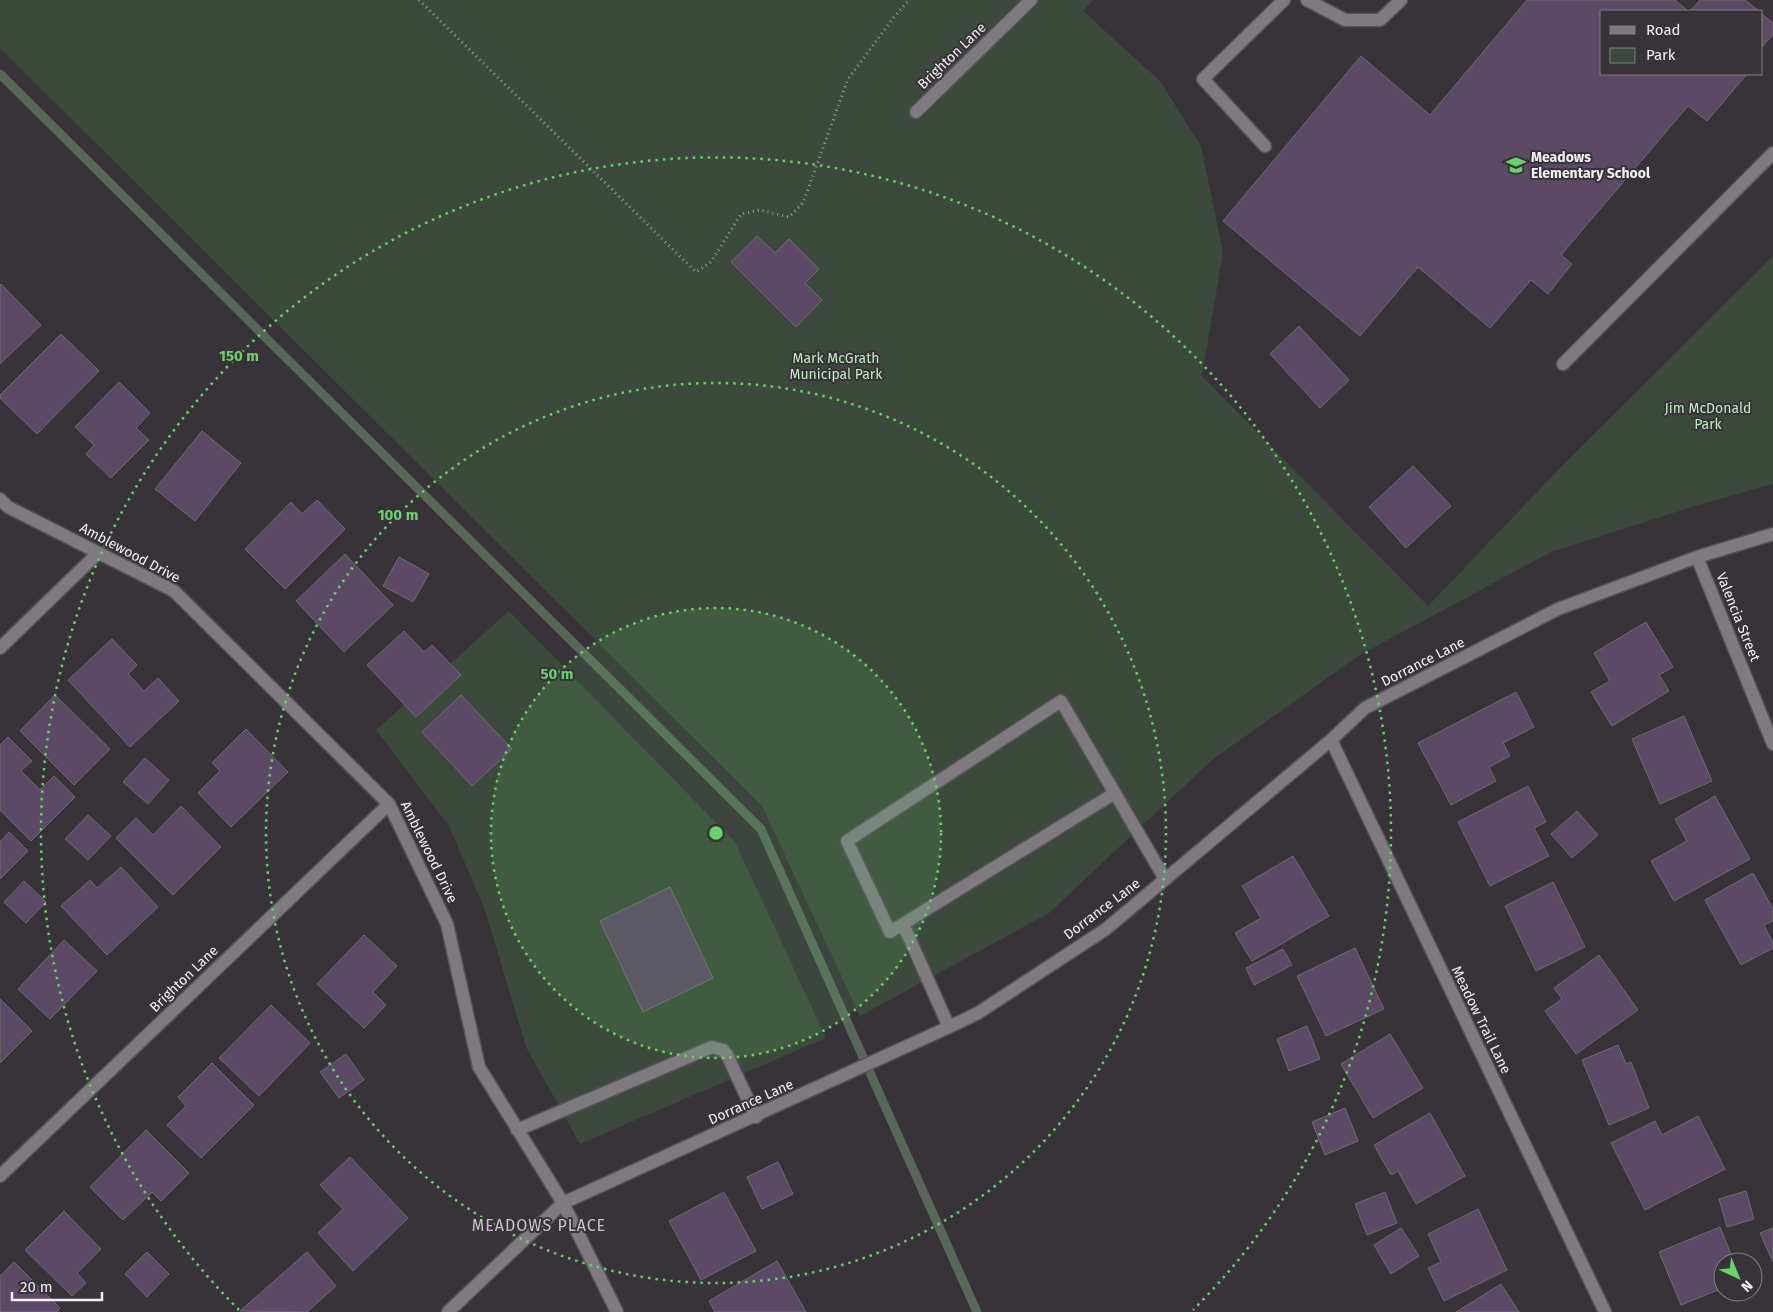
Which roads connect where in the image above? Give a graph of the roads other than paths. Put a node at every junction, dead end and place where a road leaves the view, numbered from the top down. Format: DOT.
graph roads {
  1 [pos="1031,0"];
  2 [pos="1284,0"];
  3 [pos="1307,0"];
  4 [pos="1401,0"];
  5 [pos="916,112"];
  6 [pos="1265,146"];
  7 [pos="1773,153"];
  8 [pos="1563,364"];
  9 [pos="0,499"];
  10 [pos="1773,534"];
  11 [pos="98,554"];
  12 [pos="1697,557"];
  13 [pos="0,648"];
  14 [pos="1331,740"];
  15 [pos="1773,744"];
  16 [pos="1115,794"];
  17 [pos="389,804"];
  18 [pos="1165,879"];
  19 [pos="903,924"];
  20 [pos="949,1027"];
  21 [pos="756,1117"];
  22 [pos="517,1130"];
  23 [pos="0,1176"];
  24 [pos="563,1203"];
  25 [pos="448,1312"];
  26 [pos="617,1312"];
  27 [pos="1605,1312"];
  1 -- 5 [label="street, Brighton Lane"];
  2 -- 6 [label="street"];
  3 -- 4 [label="street"];
  7 -- 8 [label="street"];
  9 -- 11 [label="street, Amblewood Drive"];
  10 -- 12 [label="street, Dorrance Lane"];
  11 -- 13 [label="street"];
  11 -- 17 [label="street, Amblewood Drive"];
  12 -- 14 [label="street, Dorrance Lane"];
  12 -- 15 [label="street, Valencia Street"];
  14 -- 18 [label="street, Dorrance Lane"];
  14 -- 27 [label="street, Meadow Trail Lane"];
  16 -- 18 [label="street"];
  16 -- 19 [label="street"];
  16 -- 19 [label="street"];
  17 -- 22 [label="street, Amblewood Drive"];
  17 -- 23 [label="street, Brighton Lane"];
  18 -- 20 [label="street, Dorrance Lane"];
  19 -- 20 [label="street"];
  20 -- 21 [label="street, Dorrance Lane"];
  21 -- 22 [label="street"];
  21 -- 24 [label="street, Dorrance Lane"];
  22 -- 24 [label="street, Amblewood Drive"];
  24 -- 25 [label="street, Dorrance Lane"];
  24 -- 26 [label="street, Amblewood Drive"];
}
